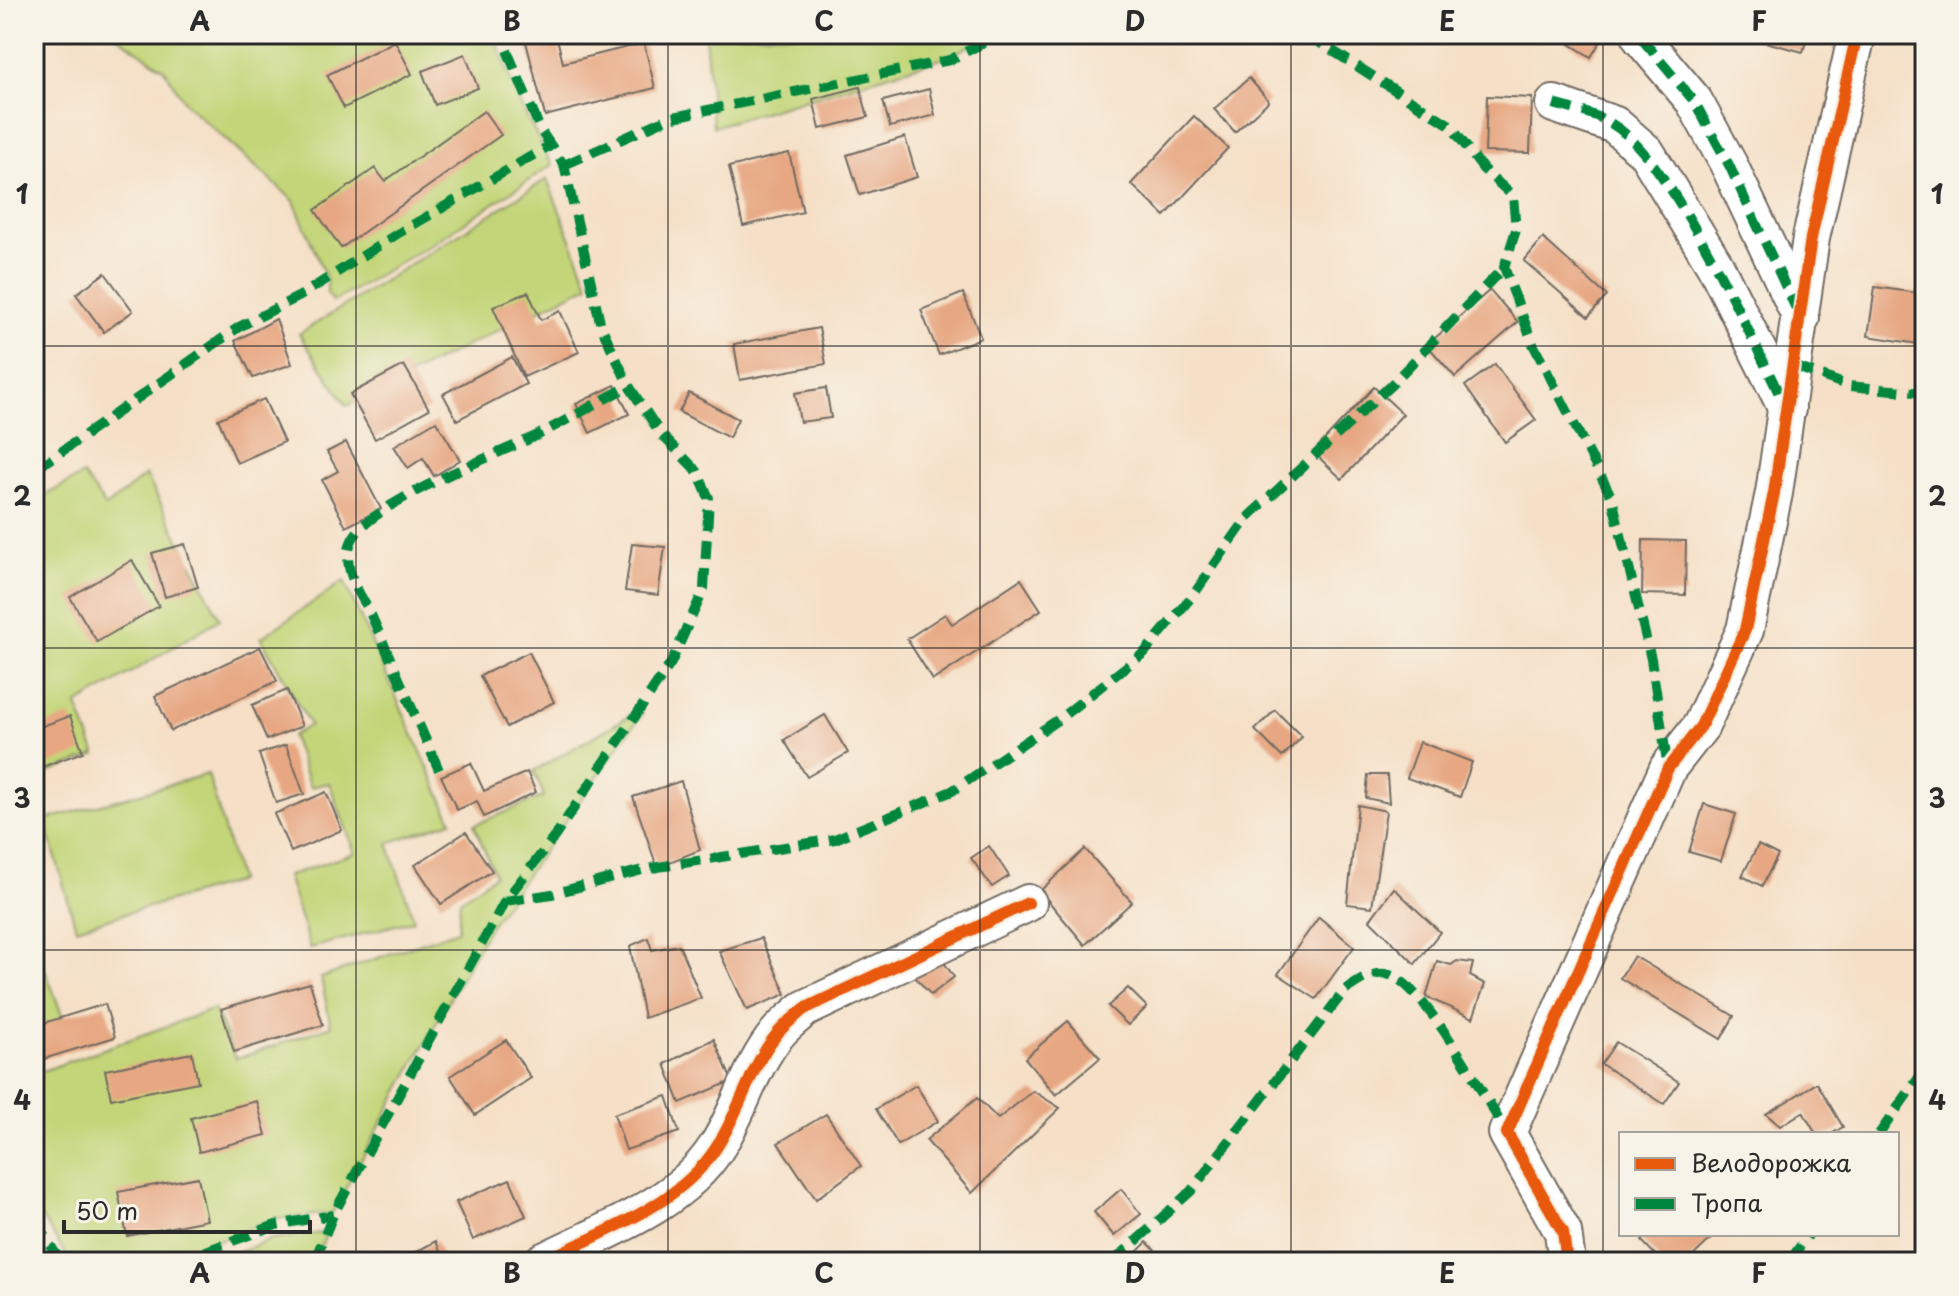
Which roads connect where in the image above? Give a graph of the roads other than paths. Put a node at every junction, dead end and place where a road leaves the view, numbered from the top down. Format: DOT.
graph roads {
  1 [pos="1857,34"];
  2 [pos="1641,38"];
  3 [pos="1554,104"];
  4 [pos="1801,318"];
  5 [pos="1787,409"];
  6 [pos="1028,903"];
  7 [pos="542,1262"];
  8 [pos="1567,1262"];
  1 -- 4 [label="street"];
  2 -- 4 [label="street"];
  3 -- 5 [label="street"];
  4 -- 5 [label="street"];
  5 -- 8 [label="street"];
  6 -- 7 [label="street"];
}
